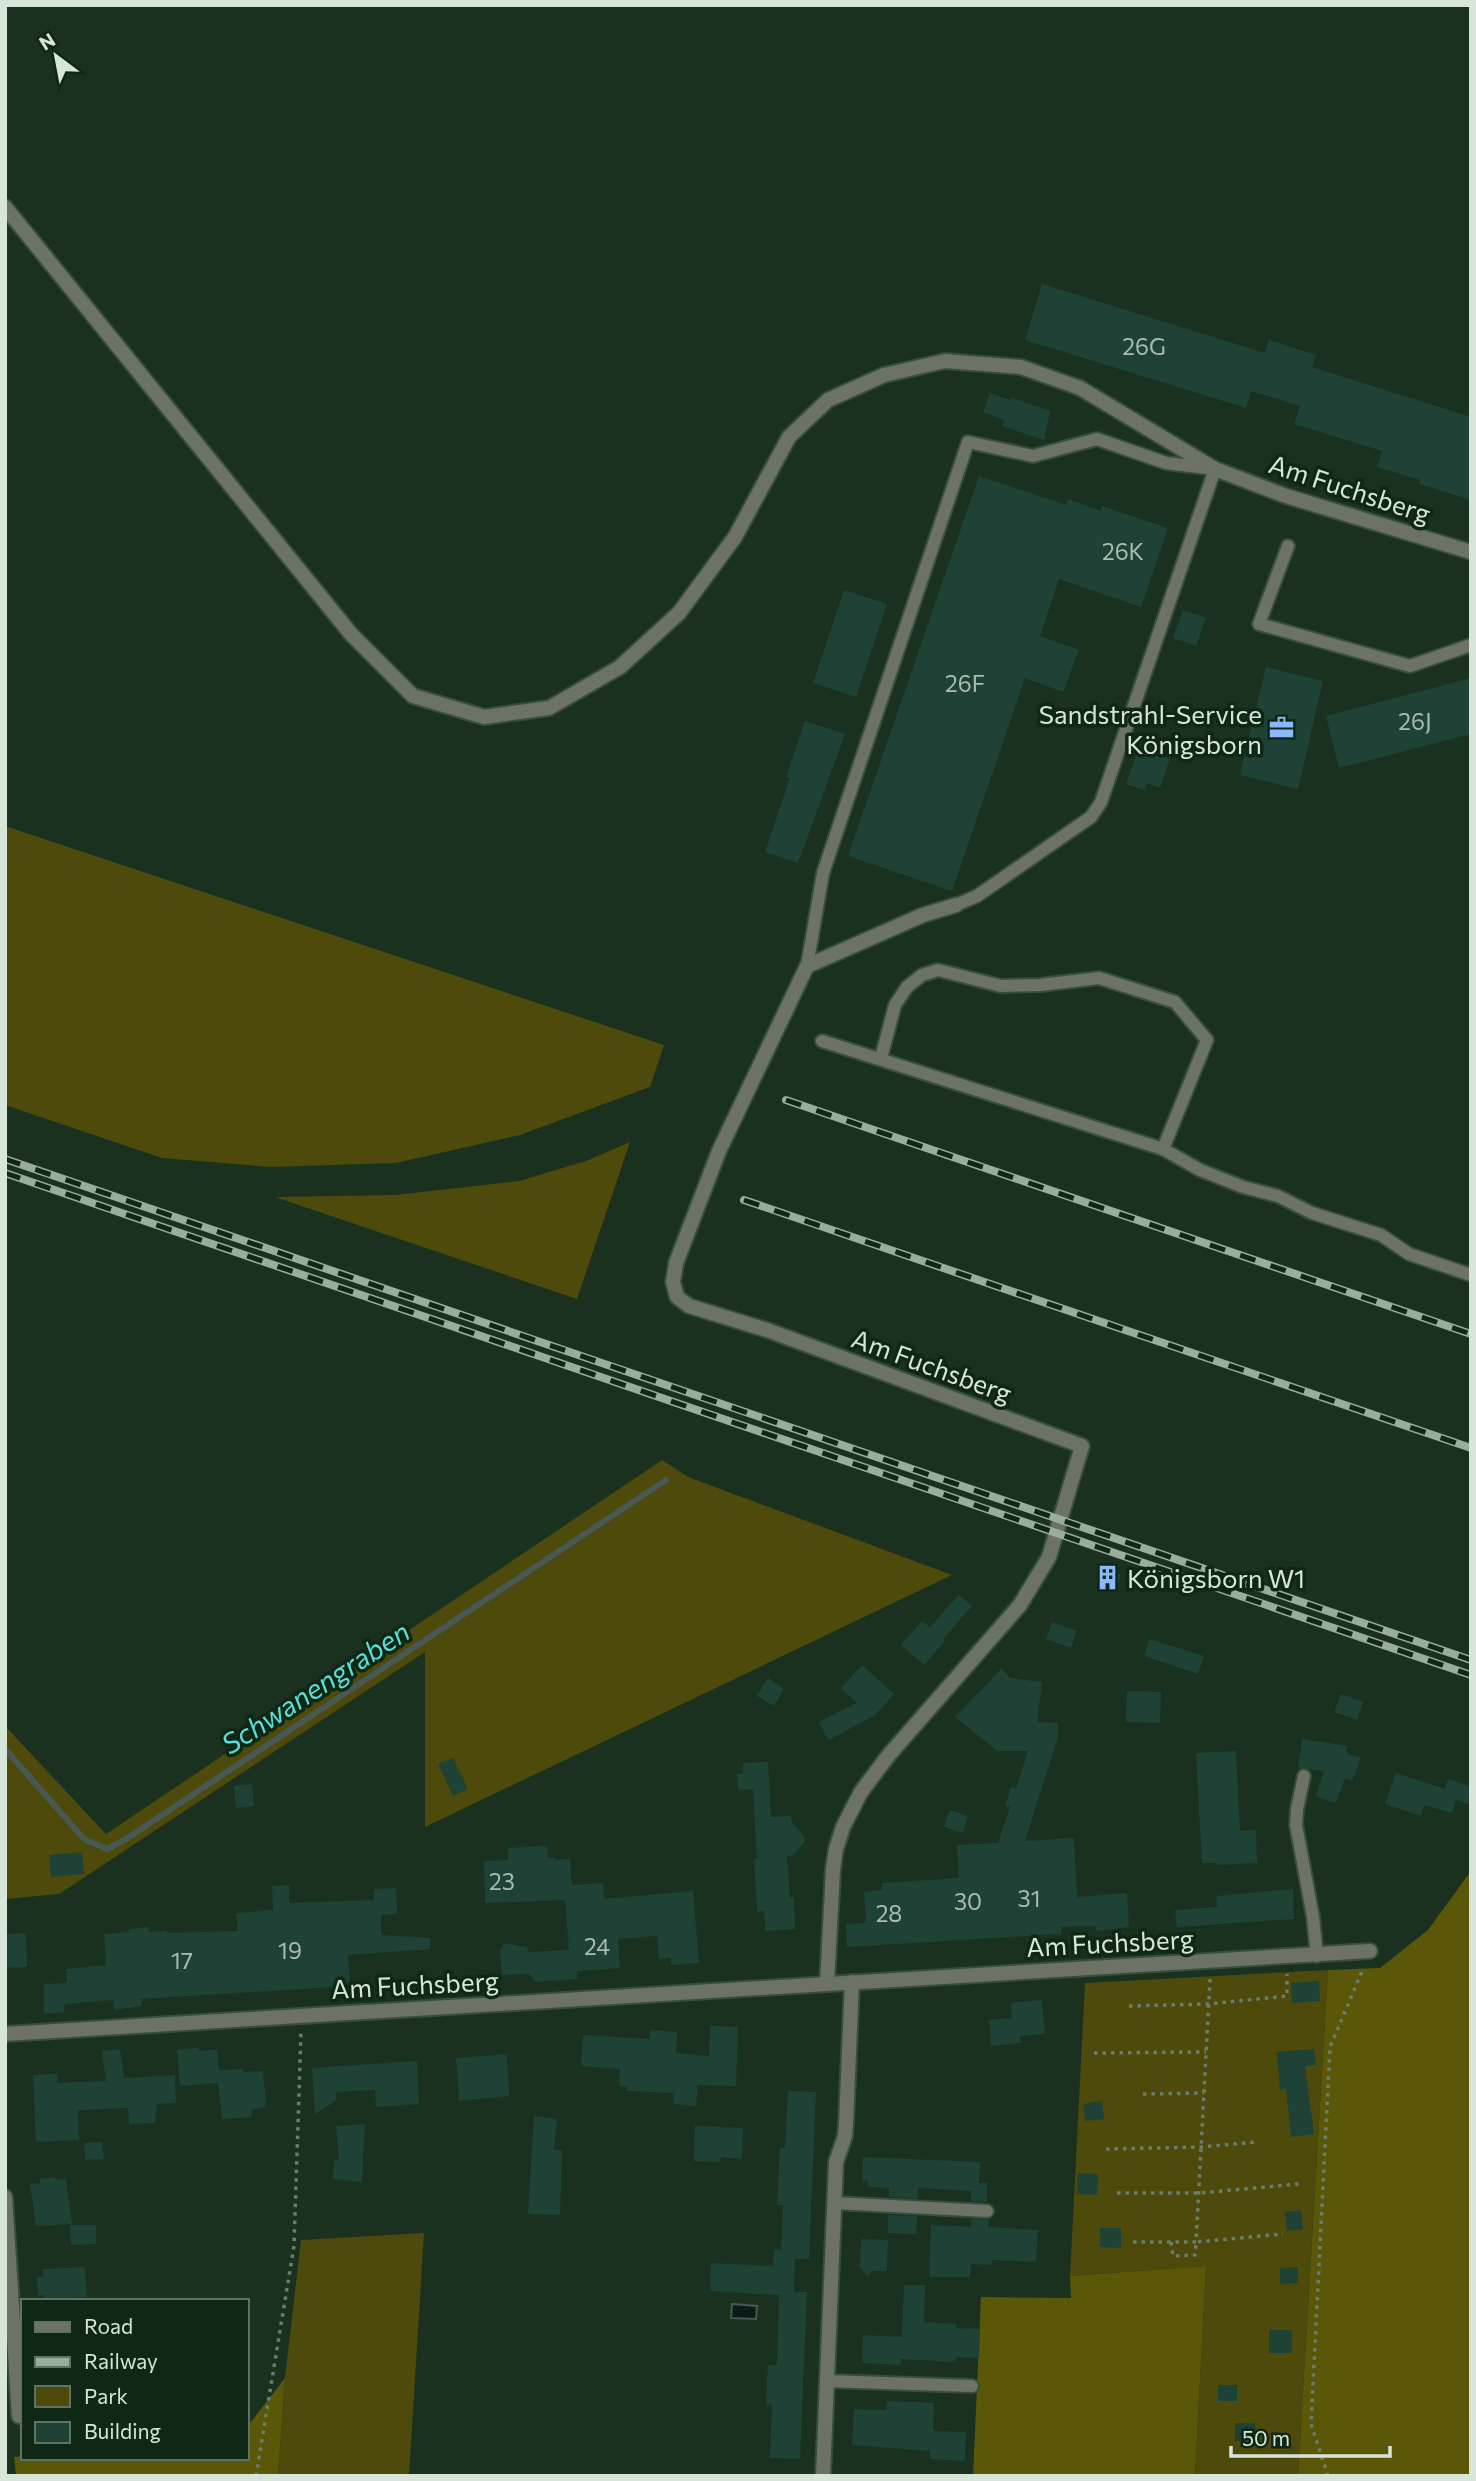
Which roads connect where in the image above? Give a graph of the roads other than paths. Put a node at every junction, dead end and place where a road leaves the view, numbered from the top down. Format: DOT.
graph roads {
  1 [pos="5,207"];
  2 [pos="1215,469"];
  3 [pos="1288,546"];
  4 [pos="1471,552"];
  5 [pos="1471,645"];
  6 [pos="956,905"];
  7 [pos="807,967"];
  8 [pos="822,1041"];
  9 [pos="881,1058"];
  10 [pos="1163,1149"];
  11 [pos="1471,1275"];
  12 [pos="1304,1776"];
  13 [pos="1370,1951"];
  14 [pos="1317,1956"];
  15 [pos="852,1982"];
  16 [pos="827,1984"];
  17 [pos="5,2034"];
  18 [pos="5,2197"];
  19 [pos="834,2203"];
  20 [pos="987,2211"];
  21 [pos="827,2381"];
  22 [pos="972,2386"];
  23 [pos="19,2416"];
  24 [pos="823,2476"];
  1 -- 2 [label="street, Am Fuchsberg"];
  2 -- 4 [label="street, Am Fuchsberg"];
  2 -- 6 [label="lane"];
  2 -- 7 [label="lane"];
  3 -- 5 [label="lane"];
  6 -- 7 [label="street"];
  7 -- 16 [label="street, Am Fuchsberg"];
  8 -- 9 [label="lane"];
  9 -- 10 [label="lane"];
  9 -- 10 [label="lane"];
  10 -- 11 [label="lane"];
  12 -- 14 [label="lane"];
  13 -- 14 [label="street, Am Fuchsberg"];
  14 -- 15 [label="street, Am Fuchsberg"];
  15 -- 16 [label="street, Am Fuchsberg"];
  15 -- 19 [label="street"];
  16 -- 17 [label="street, Am Fuchsberg"];
  18 -- 23 [label="street"];
  19 -- 20 [label="lane"];
  19 -- 21 [label="street"];
  21 -- 22 [label="lane"];
  21 -- 24 [label="street"];
}
